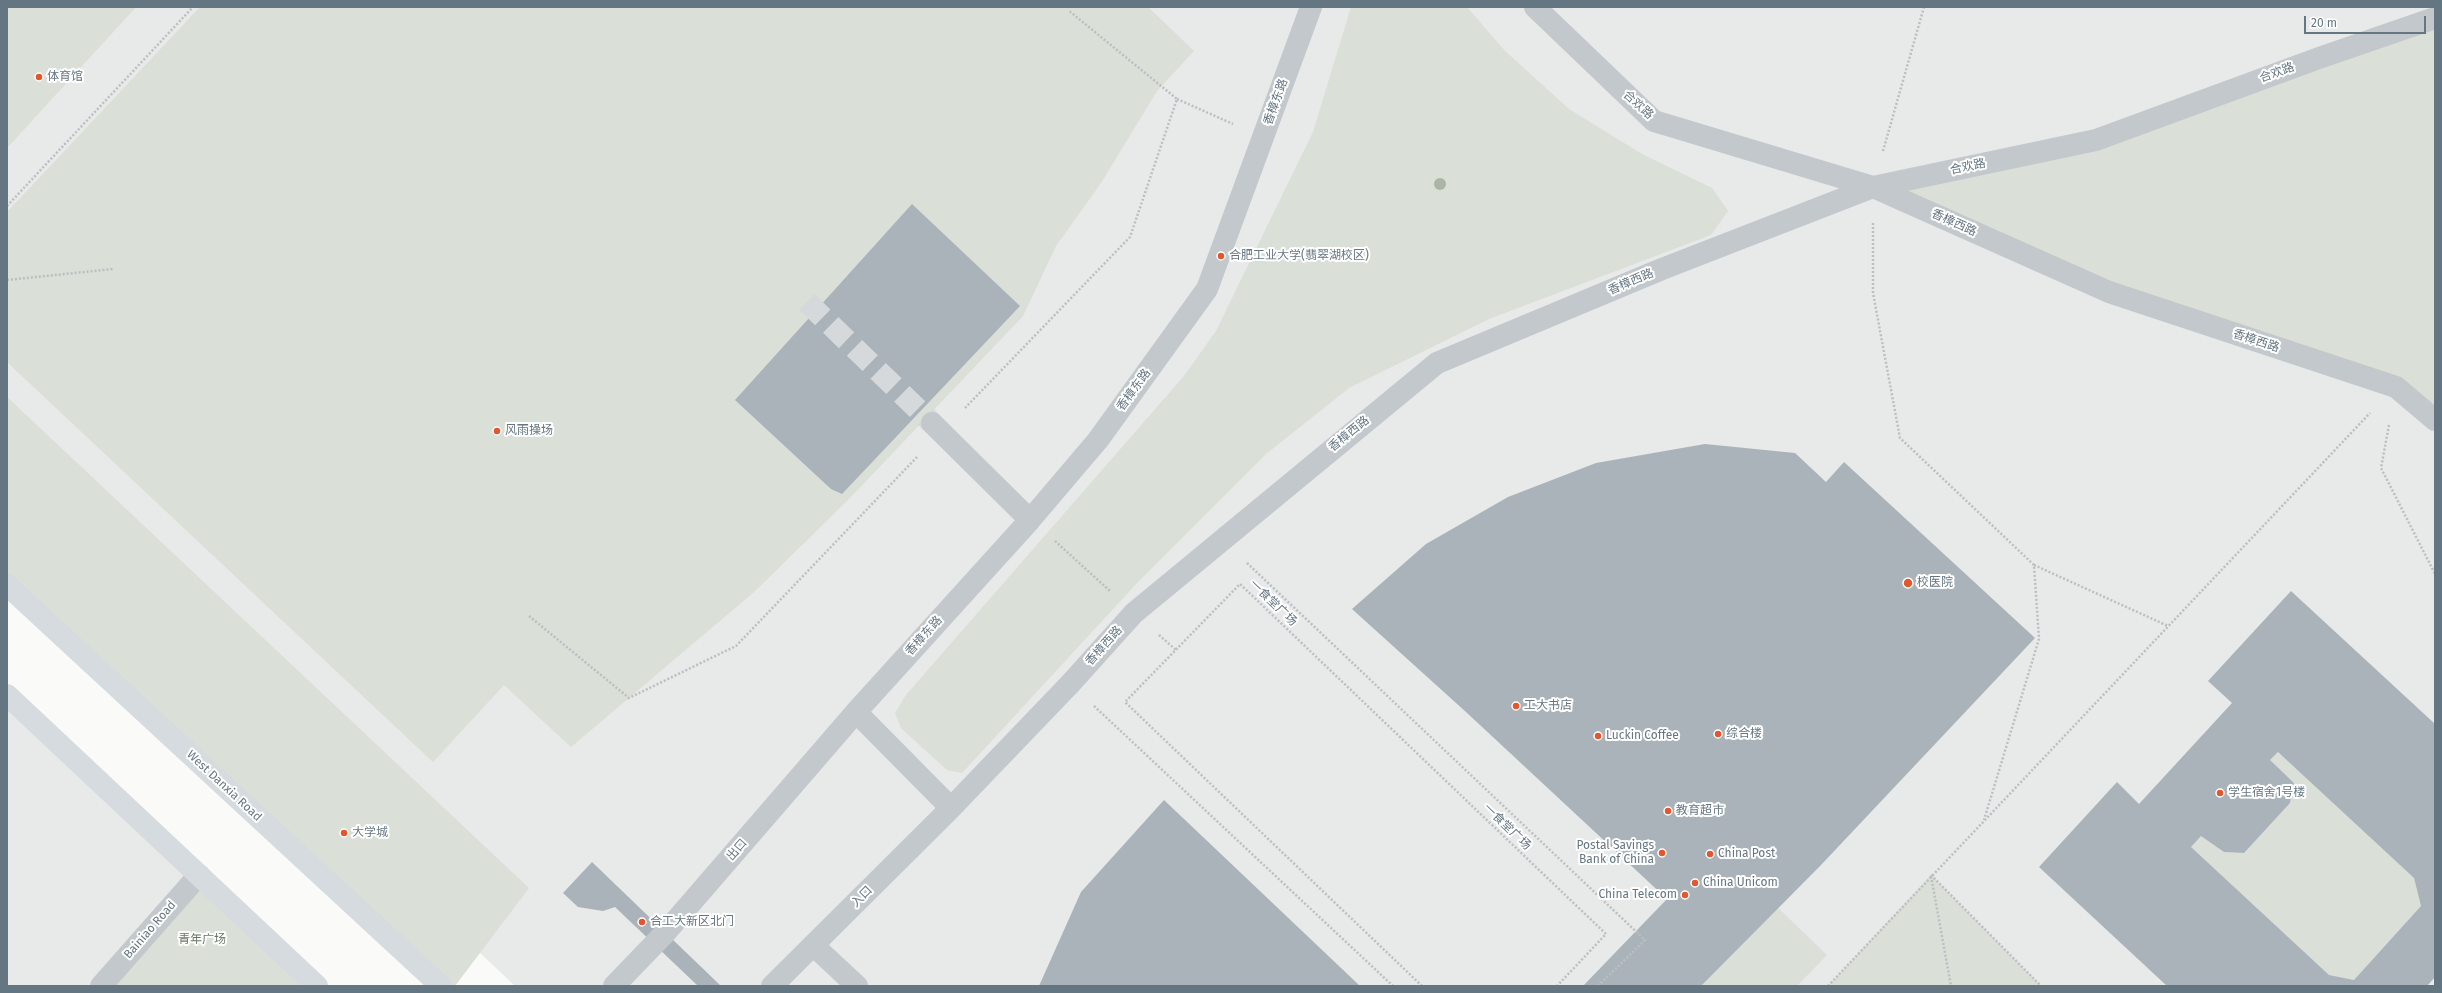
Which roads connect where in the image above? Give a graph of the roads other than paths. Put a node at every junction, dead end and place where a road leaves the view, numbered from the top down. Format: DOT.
graph roads {
  1 [pos="1311,7"];
  2 [pos="1534,7"];
  3 [pos="2435,18"];
  4 [pos="1873,188"];
  5 [pos="2435,420"];
  6 [pos="932,424"];
  7 [pos="1030,520"];
  8 [pos="7,585"];
  9 [pos="7,695"];
  10 [pos="856,712"];
  11 [pos="951,808"];
  12 [pos="199,875"];
  13 [pos="813,945"];
  14 [pos="101,986"];
  15 [pos="317,986"];
  16 [pos="441,986"];
  17 [pos="614,986"];
  18 [pos="772,986"];
  19 [pos="857,986"];
  1 -- 7 [label="street, 香樟东路"];
  2 -- 4 [label="street, 合欢路"];
  3 -- 4 [label="street, 合欢路"];
  4 -- 5 [label="street, 香樟西路"];
  4 -- 11 [label="street, 香樟西路"];
  6 -- 7 [label="street"];
  7 -- 10 [label="street, 香樟东路"];
  8 -- 16 [label="main road, West Danxia Road"];
  9 -- 12 [label="main road"];
  10 -- 11 [label="street"];
  10 -- 17 [label="street, 出口"];
  11 -- 13 [label="street, 入口"];
  12 -- 14 [label="street, Bainiao Road"];
  12 -- 15 [label="main road"];
  13 -- 18 [label="street, 入口"];
  13 -- 19 [label="street"];
}
